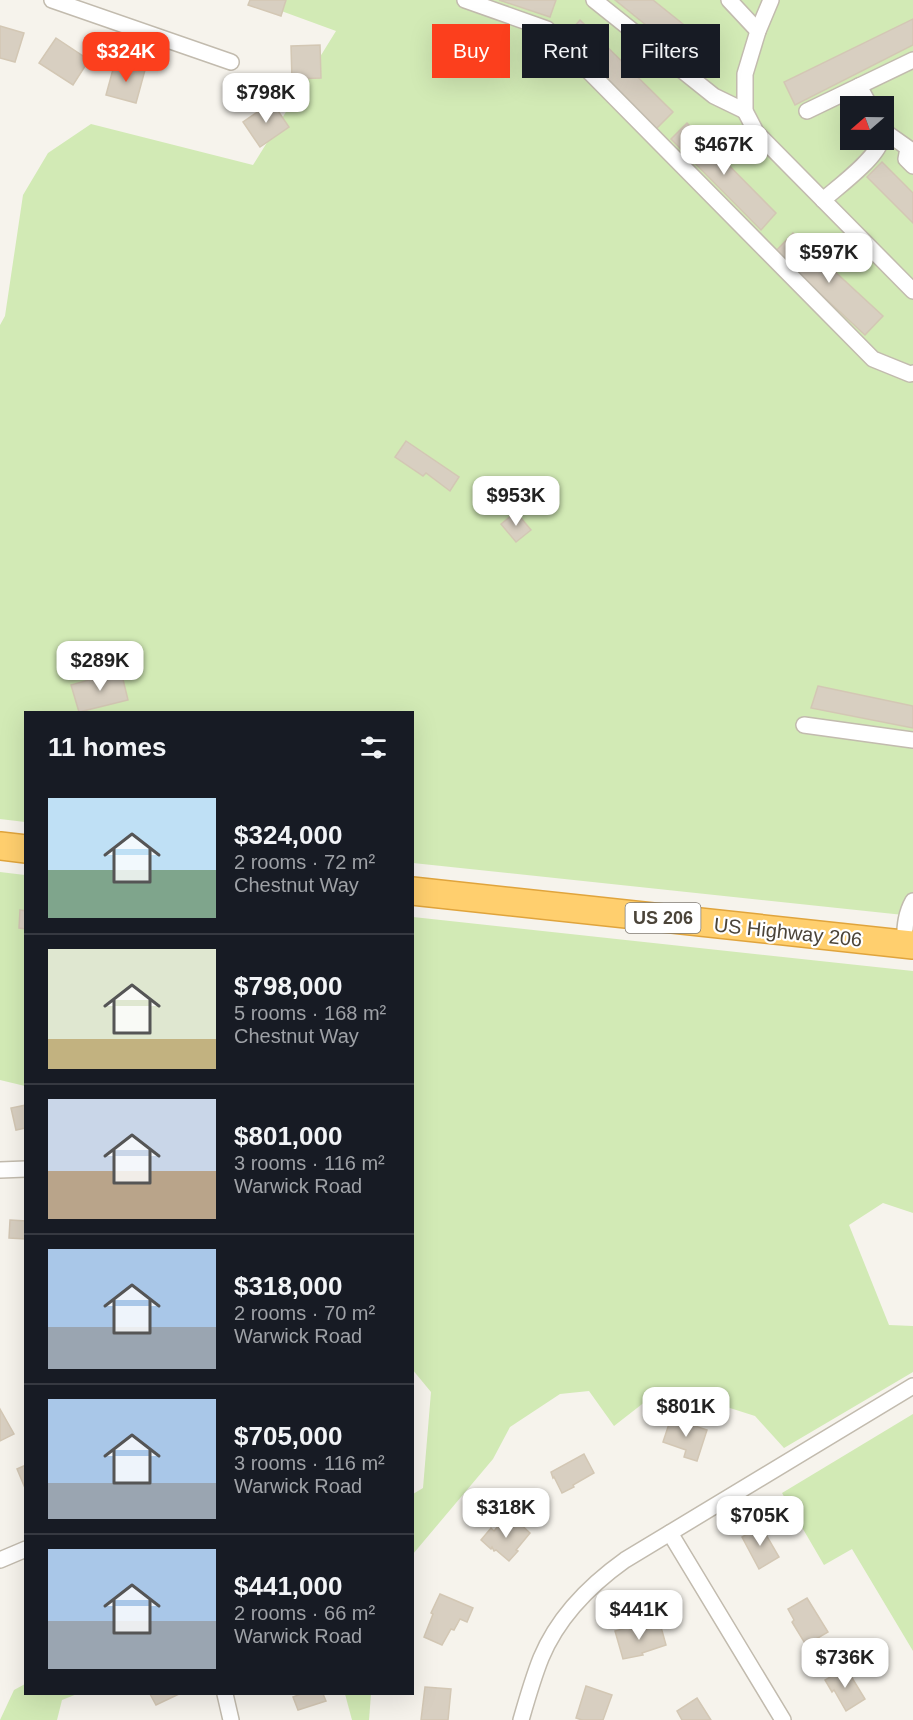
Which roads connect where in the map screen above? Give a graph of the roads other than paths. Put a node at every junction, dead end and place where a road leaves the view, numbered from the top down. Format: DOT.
graph roads {
  1 [pos="52,0"];
  2 [pos="465,0"];
  3 [pos="594,0"];
  4 [pos="729,0"];
  5 [pos="771,0"];
  6 [pos="758,31"];
  7 [pos="913,60"];
  8 [pos="231,62"];
  9 [pos="859,86"];
  10 [pos="864,96"];
  11 [pos="744,111"];
  12 [pos="807,111"];
  13 [pos="894,138"];
  14 [pos="876,150"];
  15 [pos="913,166"];
  16 [pos="823,200"];
  17 [pos="913,291"];
  18 [pos="913,373"];
  19 [pos="804,725"];
  20 [pos="913,740"];
  21 [pos="0,846"];
  22 [pos="24,849"];
  23 [pos="414,891"];
  24 [pos="913,901"];
  25 [pos="909,945"];
  26 [pos="24,1169"];
  27 [pos="0,1170"];
  28 [pos="913,1386"];
  29 [pos="670,1533"];
  30 [pos="24,1550"];
  31 [pos="0,1560"];
  32 [pos="225,1695"];
  33 [pos="231,1720"];
  34 [pos="521,1720"];
  35 [pos="783,1720"];
  1 -- 8 [label="street"];
  2 -- 18 [label="street"];
  3 -- 11 [label="street"];
  4 -- 6 [label="street"];
  5 -- 6 [label="street"];
  6 -- 11 [label="street"];
  7 -- 9 [label="street"];
  9 -- 10 [label="street"];
  9 -- 12 [label="street"];
  11 -- 16 [label="street"];
  13 -- 15 [label="street"];
  14 -- 16 [label="street"];
  16 -- 17 [label="street"];
  19 -- 20 [label="street"];
  21 -- 22 [label="highway"];
  23 -- 25 [label="highway, US Highway 206 / US 206"];
  24 -- 25 [label="street"];
  26 -- 27 [label="street"];
  28 -- 29 [label="street"];
  29 -- 34 [label="street"];
  29 -- 35 [label="street"];
  30 -- 31 [label="street"];
  32 -- 33 [label="street"];
}
